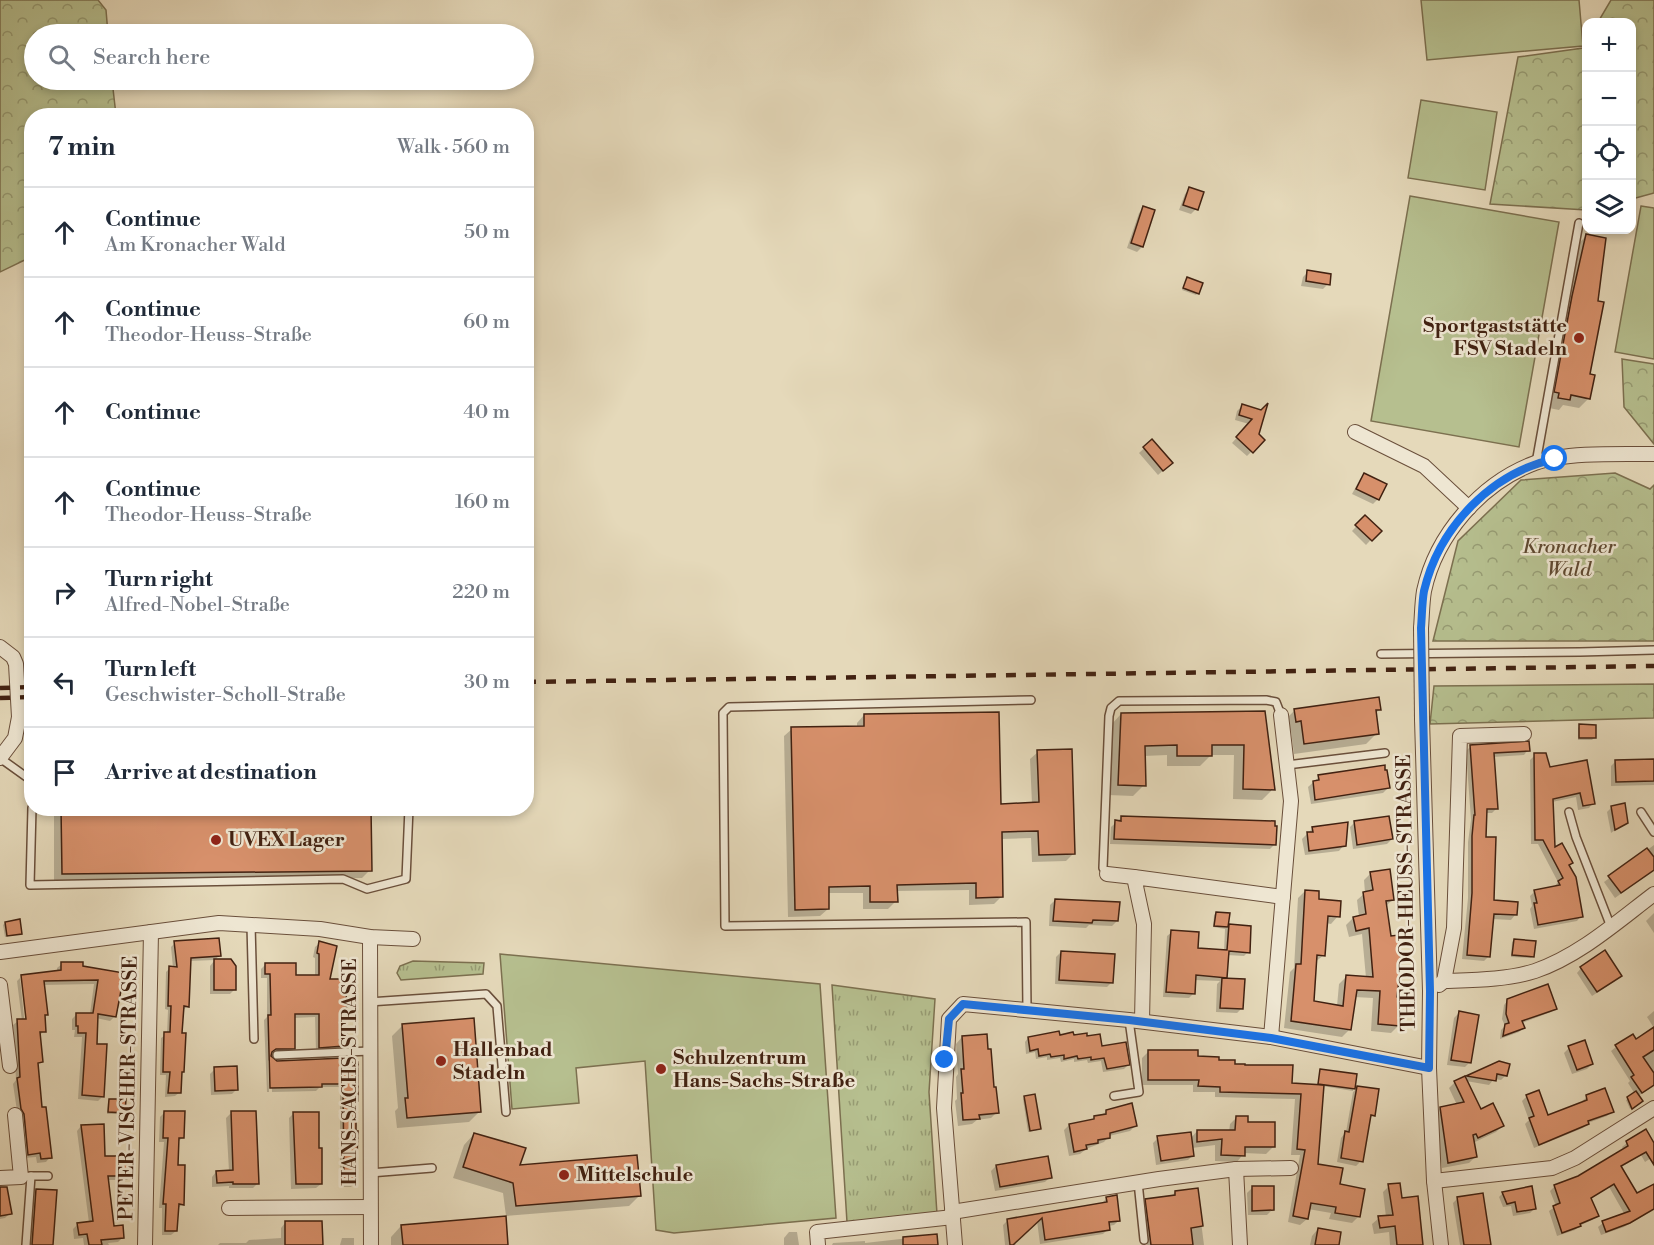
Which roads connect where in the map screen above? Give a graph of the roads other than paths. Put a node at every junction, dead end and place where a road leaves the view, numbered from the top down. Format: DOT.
graph roads {
  1 [pos="1579,223"];
  2 [pos="1355,432"];
  3 [pos="1654,456"];
  4 [pos="1536,463"];
  5 [pos="1469,508"];
  6 [pos="0,647"];
  7 [pos="1654,650"];
  8 [pos="1381,654"];
  9 [pos="1031,700"];
  10 [pos="1281,715"];
  11 [pos="1524,734"];
  12 [pos="1385,753"];
  13 [pos="0,758"];
  14 [pos="1287,765"];
  15 [pos="24,775"];
  16 [pos="1569,812"];
  17 [pos="1641,812"];
  18 [pos="32,816"];
  19 [pos="409,816"];
  20 [pos="1654,832"];
  21 [pos="1107,874"];
  22 [pos="1134,877"];
  23 [pos="1654,894"];
  24 [pos="1283,897"];
  25 [pos="251,924"];
  26 [pos="1611,927"];
  27 [pos="151,932"];
  28 [pos="370,937"];
  29 [pos="413,939"];
  30 [pos="0,952"];
  31 [pos="1444,981"];
  32 [pos="0,985"];
  33 [pos="1430,991"];
  34 [pos="369,1002"];
  35 [pos="1027,1009"];
  36 [pos="1136,1020"];
  37 [pos="1271,1038"];
  38 [pos="254,1039"];
  39 [pos="370,1051"];
  40 [pos="277,1055"];
  41 [pos="9,1065"];
  42 [pos="1429,1068"];
  43 [pos="1114,1096"];
  44 [pos="1654,1108"];
  45 [pos="506,1112"];
  46 [pos="15,1115"];
  47 [pos="432,1168"];
  48 [pos="1291,1168"];
  49 [pos="1236,1169"];
  50 [pos="370,1173"];
  51 [pos="48,1176"];
  52 [pos="26,1177"];
  53 [pos="0,1178"];
  54 [pos="1434,1181"];
  55 [pos="1138,1182"];
  56 [pos="370,1207"];
  57 [pos="229,1208"];
  58 [pos="952,1214"];
  59 [pos="1144,1240"];
  60 [pos="815,1242"];
  61 [pos="26,1245"];
  62 [pos="145,1245"];
  63 [pos="371,1245"];
  64 [pos="955,1245"];
  65 [pos="1240,1245"];
  66 [pos="1441,1245"];
  1 -- 4 [label="lane"];
  2 -- 5 [label="street"];
  3 -- 4 [label="street"];
  4 -- 5 [label="street"];
  5 -- 33 [label="street, THEODOR-HEUSS-STRASSE, bridge"];
  6 -- 13 [label="street"];
  7 -- 8 [label="lane"];
  9 -- 35 [label="lane"];
  10 -- 14 [label="street"];
  10 -- 21 [label="lane"];
  11 -- 31 [label="street, THEODOR-HEUSS-STRASSE"];
  12 -- 14 [label="lane"];
  13 -- 15 [label="lane"];
  14 -- 24 [label="street"];
  16 -- 26 [label="lane"];
  17 -- 20 [label="lane"];
  18 -- 19 [label="lane"];
  21 -- 22 [label="street"];
  22 -- 24 [label="street"];
  22 -- 36 [label="street"];
  23 -- 26 [label="street"];
  24 -- 37 [label="street"];
  25 -- 27 [label="street"];
  25 -- 28 [label="street"];
  25 -- 38 [label="lane"];
  26 -- 31 [label="street"];
  27 -- 30 [label="street"];
  27 -- 62 [label="street, PETER-VISCHER-STRASSE"];
  28 -- 29 [label="street"];
  28 -- 34 [label="street, HANS-SACHS-STRASSE"];
  31 -- 33 [label="street"];
  32 -- 41 [label="street"];
  33 -- 42 [label="street, THEODOR-HEUSS-STRASSE"];
  34 -- 39 [label="street, HANS-SACHS-STRASSE"];
  34 -- 45 [label="lane"];
  35 -- 36 [label="street"];
  35 -- 58 [label="street"];
  36 -- 37 [label="street"];
  36 -- 43 [label="lane"];
  37 -- 42 [label="street"];
  39 -- 40 [label="lane"];
  39 -- 50 [label="street, HANS-SACHS-STRASSE"];
  42 -- 54 [label="street, THEODOR-HEUSS-STRASSE"];
  44 -- 54 [label="street"];
  46 -- 52 [label="street"];
  47 -- 50 [label="lane"];
  48 -- 49 [label="street"];
  49 -- 55 [label="street"];
  49 -- 65 [label="street"];
  50 -- 56 [label="street, HANS-SACHS-STRASSE"];
  51 -- 52 [label="lane"];
  52 -- 53 [label="street"];
  52 -- 61 [label="lane"];
  54 -- 66 [label="street, THEODOR-HEUSS-STRASSE"];
  55 -- 58 [label="street"];
  55 -- 59 [label="lane"];
  56 -- 57 [label="street, HANS-SACHS-STRASSE"];
  56 -- 63 [label="street, HANS-SACHS-STRASSE"];
  58 -- 60 [label="street"];
  58 -- 64 [label="street"];
}
